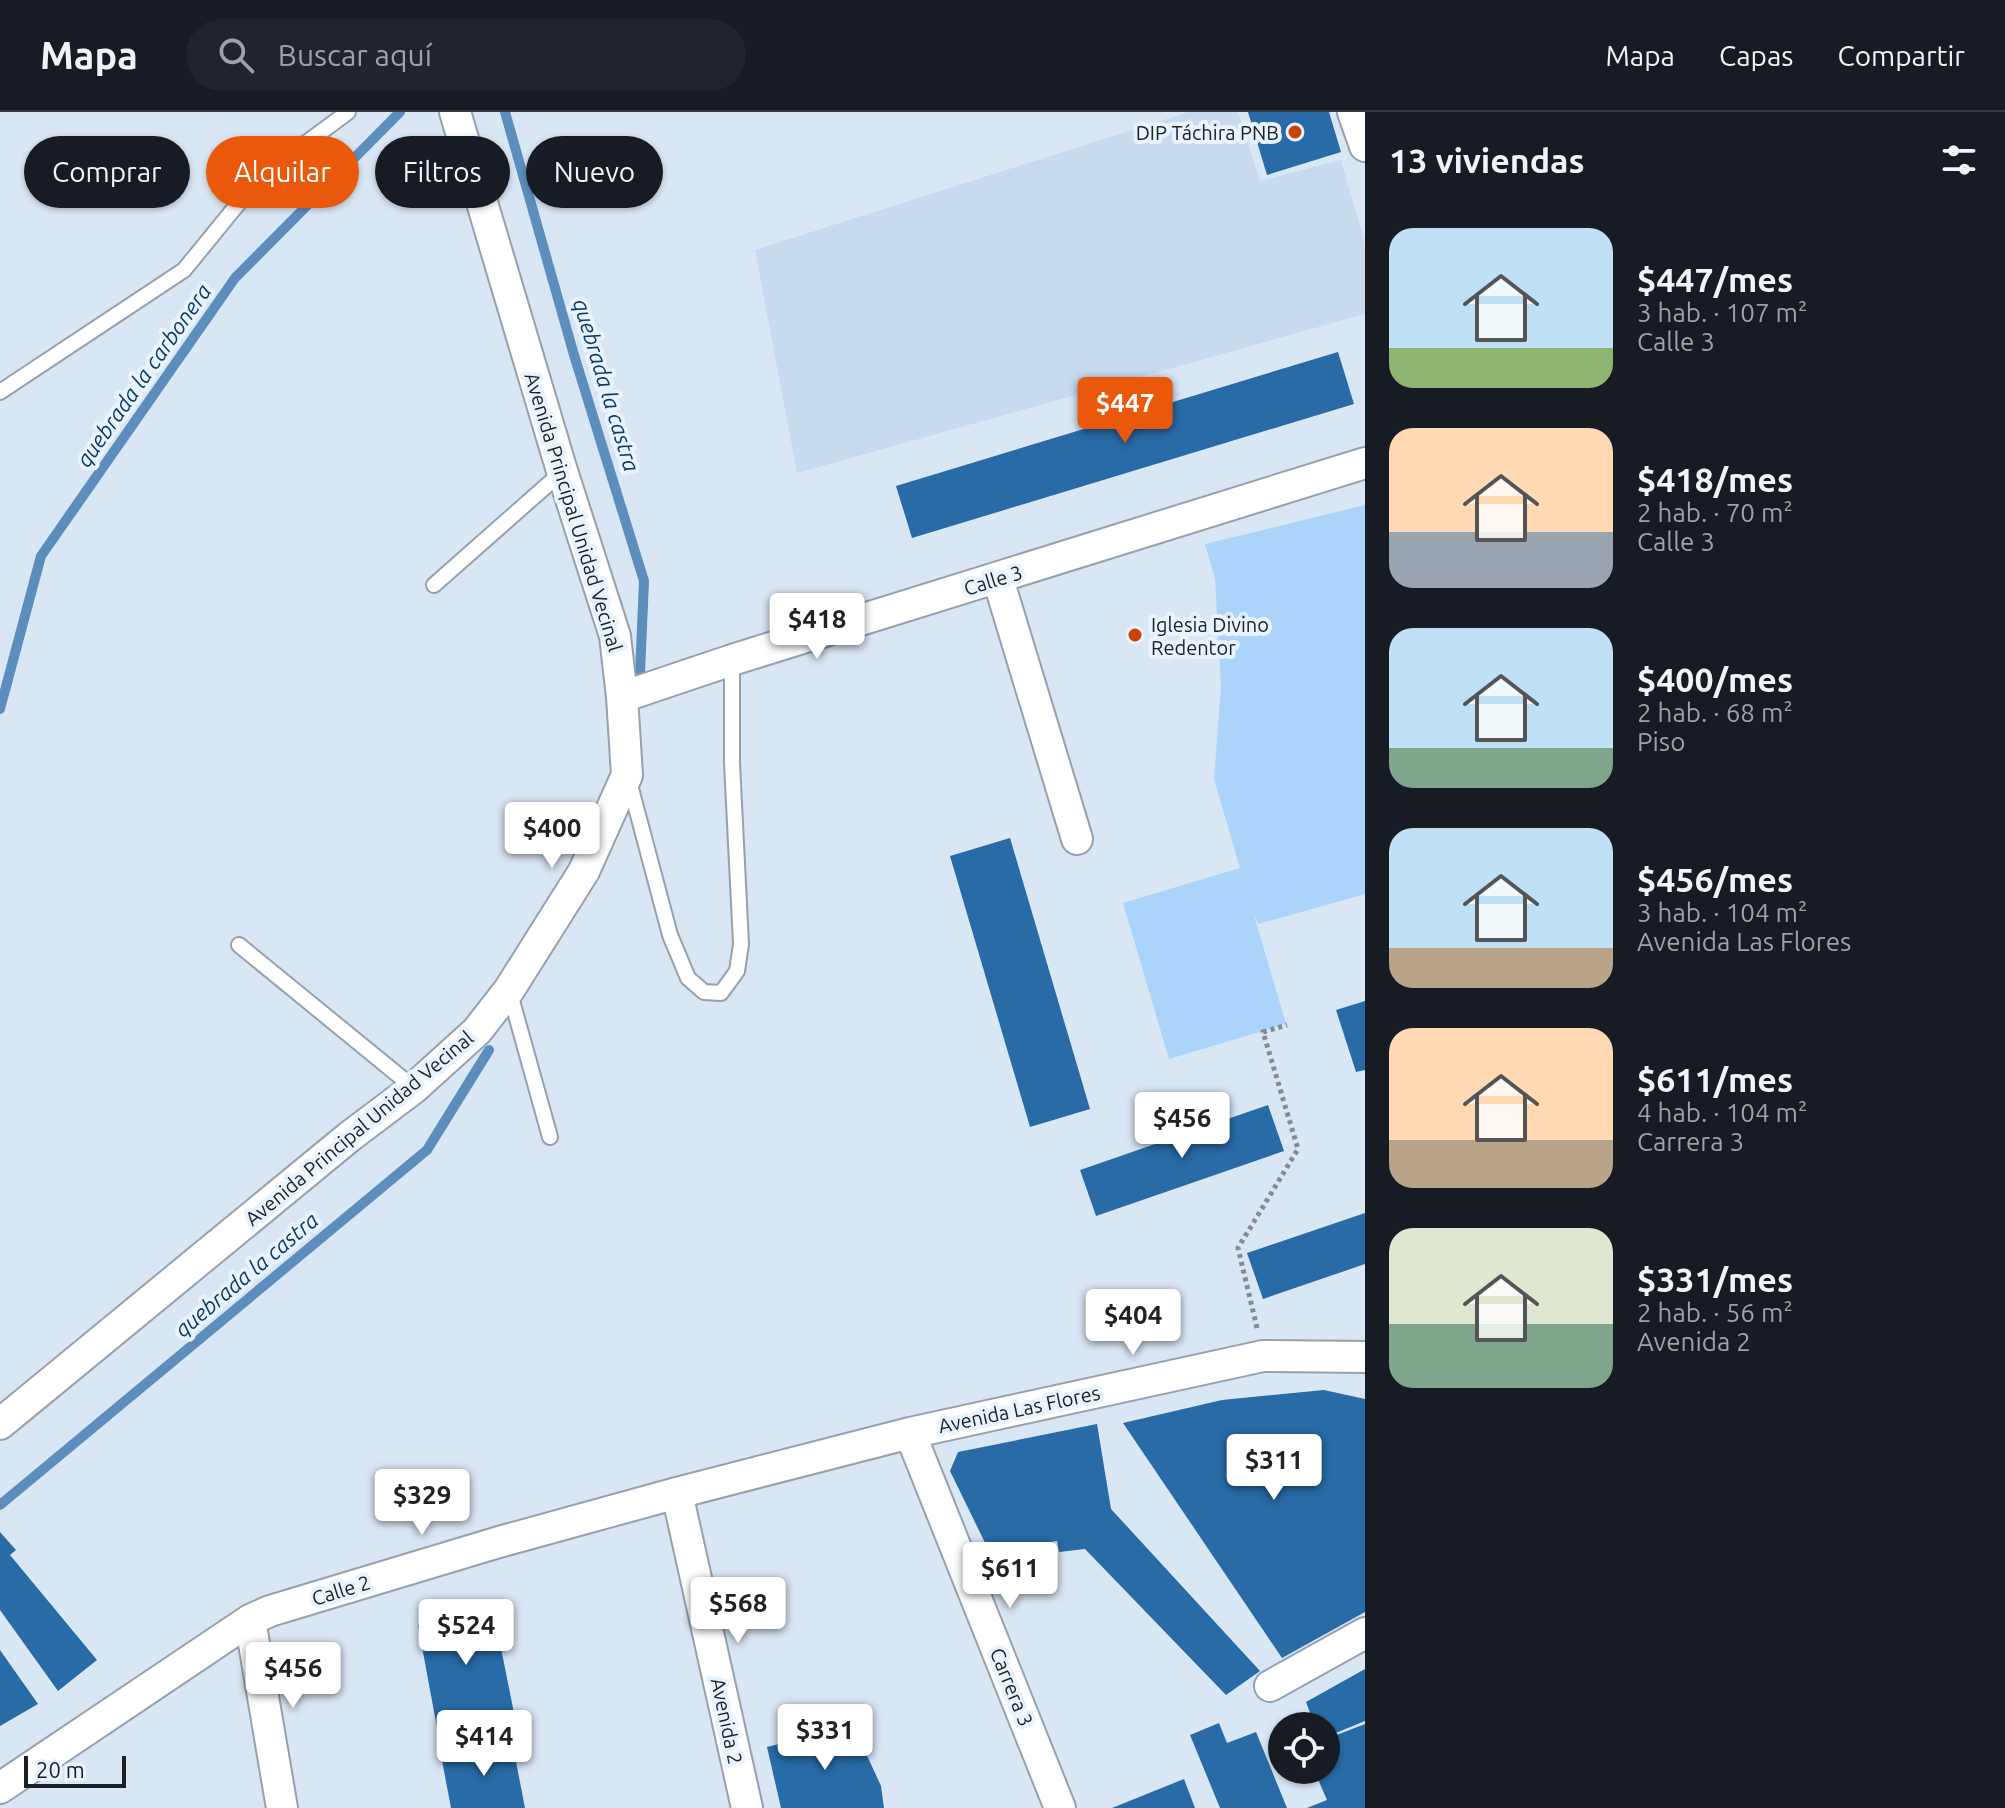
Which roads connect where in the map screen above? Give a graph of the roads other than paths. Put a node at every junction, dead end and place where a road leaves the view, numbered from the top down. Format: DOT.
graph roads {
  1 [pos="348,112"];
  2 [pos="455,112"];
  3 [pos="1353,112"];
  4 [pos="1365,146"];
  5 [pos="0,392"];
  6 [pos="1365,463"];
  7 [pos="562,471"];
  8 [pos="998,579"];
  9 [pos="434,585"];
  10 [pos="732,660"];
  11 [pos="622,697"];
  12 [pos="627,775"];
  13 [pos="1077,839"];
  14 [pos="239,945"];
  15 [pos="509,990"];
  16 [pos="414,1088"];
  17 [pos="550,1137"];
  18 [pos="1365,1357"];
  19 [pos="0,1424"];
  20 [pos="910,1433"];
  21 [pos="677,1493"];
  22 [pos="250,1620"];
  23 [pos="1365,1633"];
  24 [pos="1270,1686"];
  25 [pos="0,1788"];
  26 [pos="282,1808"];
  27 [pos="747,1808"];
  28 [pos="1060,1808"];
  1 -- 5 [label="lane"];
  2 -- 7 [label="street, Avenida Principal Unidad Vecinal"];
  3 -- 4 [label="street"];
  6 -- 8 [label="street, Calle 3"];
  7 -- 9 [label="lane"];
  7 -- 11 [label="street, Avenida Principal Unidad Vecinal"];
  8 -- 10 [label="street, Calle 3"];
  8 -- 13 [label="street"];
  10 -- 11 [label="street, Calle 3"];
  10 -- 12 [label="lane"];
  11 -- 12 [label="street, Avenida Principal Unidad Vecinal"];
  12 -- 15 [label="street, Avenida Principal Unidad Vecinal"];
  14 -- 16 [label="lane"];
  15 -- 16 [label="street, Avenida Principal Unidad Vecinal"];
  15 -- 17 [label="lane"];
  16 -- 19 [label="street, Avenida Principal Unidad Vecinal"];
  18 -- 20 [label="street, Avenida Las Flores"];
  20 -- 21 [label="street, Calle 2"];
  20 -- 28 [label="street, Carrera 3"];
  21 -- 22 [label="street, Calle 2"];
  21 -- 27 [label="street, Avenida 2"];
  22 -- 25 [label="street, Calle 2"];
  22 -- 26 [label="street"];
  23 -- 24 [label="street"];
}
